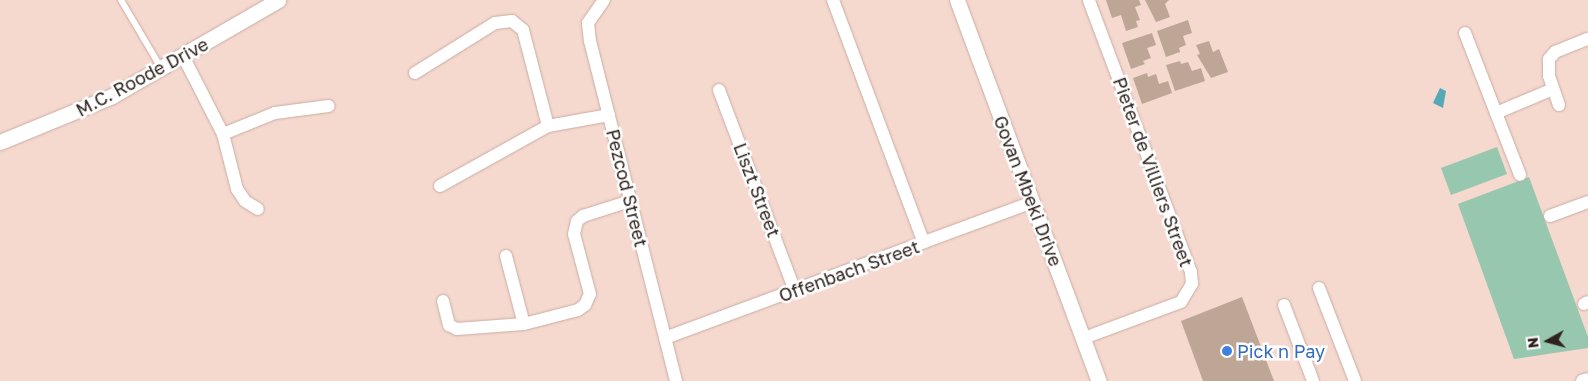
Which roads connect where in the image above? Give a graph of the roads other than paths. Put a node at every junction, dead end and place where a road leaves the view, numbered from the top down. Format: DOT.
graph roads {
  1 [pos="121,0"];
  2 [pos="278,0"];
  3 [pos="604,0"];
  4 [pos="833,0"];
  5 [pos="957,0"];
  6 [pos="1089,0"];
  7 [pos="1465,33"];
  8 [pos="1588,39"];
  9 [pos="183,56"];
  10 [pos="161,68"];
  11 [pos="415,73"];
  12 [pos="1554,89"];
  13 [pos="719,90"];
  14 [pos="1559,105"];
  15 [pos="329,106"];
  16 [pos="1496,113"];
  17 [pos="609,115"];
  18 [pos="548,126"];
  19 [pos="223,134"];
  20 [pos="0,142"];
  21 [pos="1520,175"];
  22 [pos="440,186"];
  23 [pos="630,201"];
  24 [pos="1032,202"];
  25 [pos="1588,202"];
  26 [pos="258,209"];
  27 [pos="1550,216"];
  28 [pos="924,243"];
  29 [pos="506,256"];
  30 [pos="1319,288"];
  31 [pos="795,291"];
  32 [pos="443,301"];
  33 [pos="1284,306"];
  34 [pos="524,324"];
  35 [pos="665,338"];
  36 [pos="1084,338"];
  37 [pos="1588,380"];
  38 [pos="676,381"];
  39 [pos="1100,381"];
  40 [pos="1313,381"];
  41 [pos="1355,381"];
  42 [pos="1583,381"];
  1 -- 10 [label="lane"];
  2 -- 9 [label="street, M.C. Roode Drive"];
  3 -- 17 [label="street, Pezcod Street"];
  4 -- 28 [label="street"];
  5 -- 24 [label="street, Govan Mbeki Drive"];
  6 -- 36 [label="street, Pieter de Villiers Street"];
  7 -- 16 [label="street"];
  8 -- 12 [label="street"];
  9 -- 10 [label="street, M.C. Roode Drive"];
  9 -- 19 [label="street"];
  10 -- 20 [label="street, M.C. Roode Drive"];
  11 -- 18 [label="street"];
  12 -- 14 [label="street"];
  12 -- 16 [label="street"];
  13 -- 31 [label="street, Liszt Street"];
  15 -- 19 [label="street"];
  16 -- 21 [label="street"];
  17 -- 18 [label="street"];
  17 -- 23 [label="street, Pezcod Street"];
  18 -- 22 [label="street"];
  19 -- 26 [label="street"];
  23 -- 34 [label="street"];
  23 -- 35 [label="street, Pezcod Street"];
  24 -- 28 [label="street, Offenbach Street"];
  24 -- 36 [label="street, Govan Mbeki Drive"];
  25 -- 27 [label="street"];
  28 -- 31 [label="street, Offenbach Street"];
  29 -- 34 [label="street"];
  30 -- 41 [label="street"];
  31 -- 35 [label="street, Offenbach Street"];
  32 -- 34 [label="street"];
  33 -- 40 [label="street"];
  35 -- 38 [label="street, Pezcod Street"];
  36 -- 39 [label="street, Govan Mbeki Drive"];
  37 -- 42 [label="street"];
}
